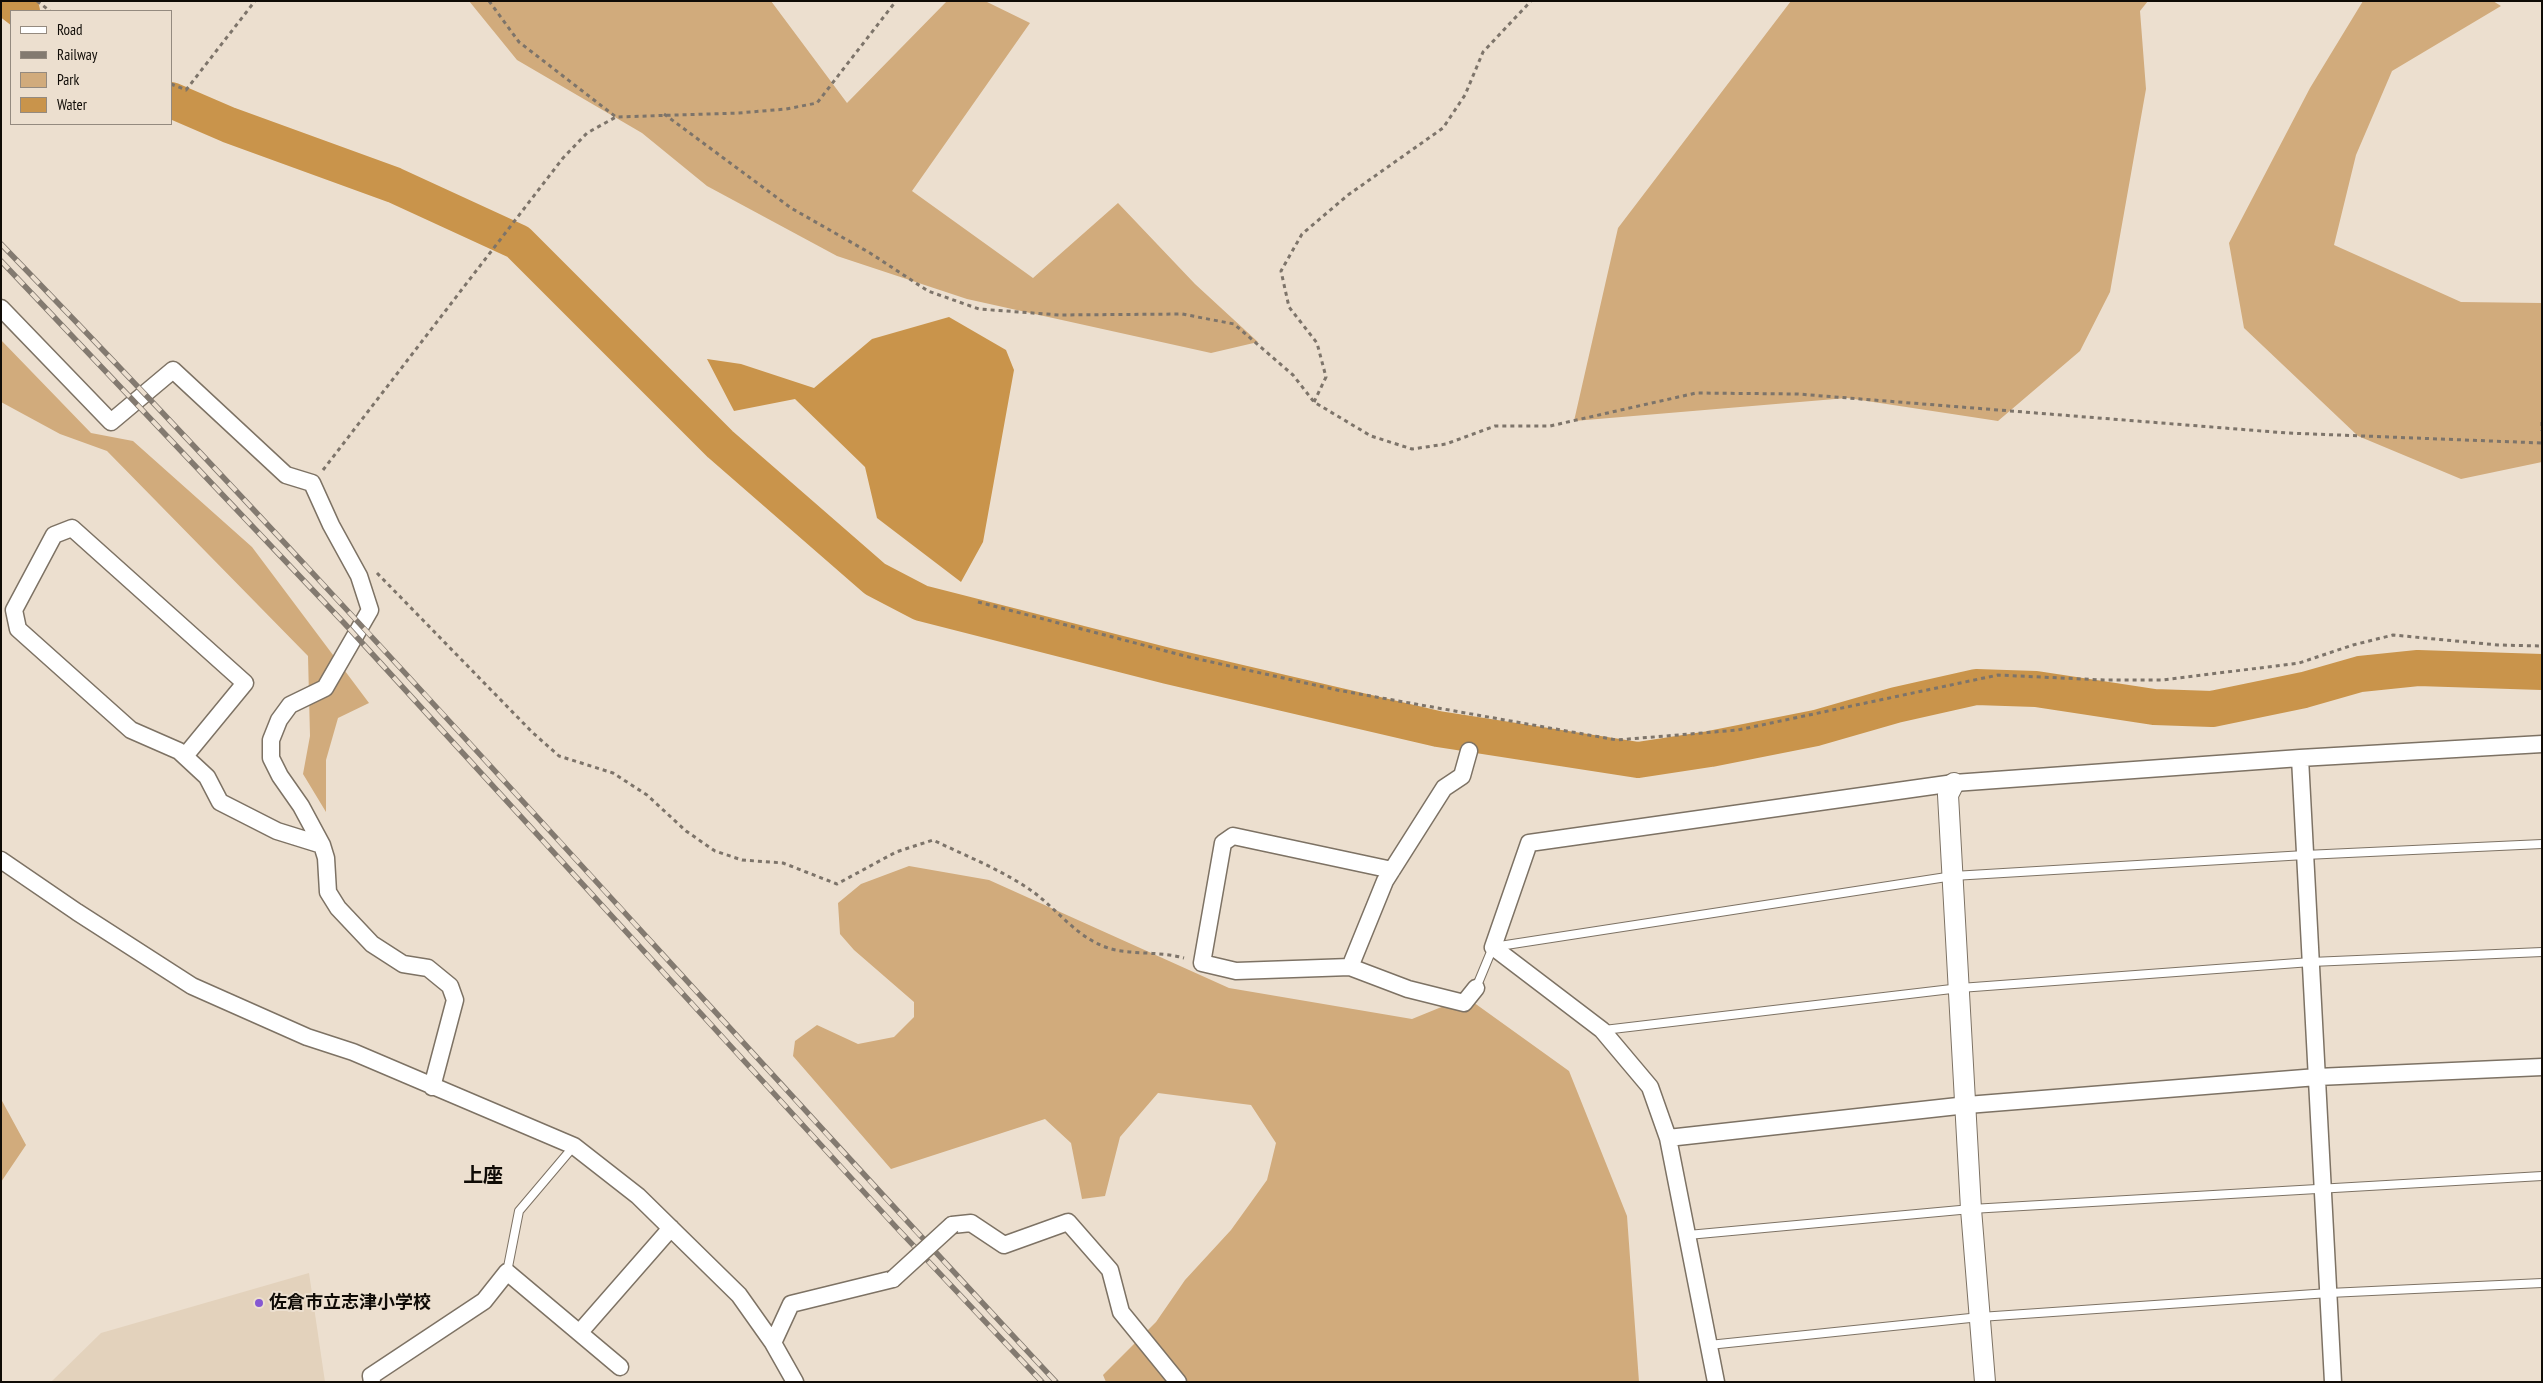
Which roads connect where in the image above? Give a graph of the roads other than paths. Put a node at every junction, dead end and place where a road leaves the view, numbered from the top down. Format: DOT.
graph roads {
  1 [pos="1,308"];
  2 [pos="2542,744"];
  3 [pos="1468,751"];
  4 [pos="185,756"];
  5 [pos="2300,758"];
  6 [pos="1954,784"];
  7 [pos="2542,844"];
  8 [pos="322,845"];
  9 [pos="2306,854"];
  10 [pos="1,860"];
  11 [pos="1392,870"];
  12 [pos="1953,876"];
  13 [pos="1493,947"];
  14 [pos="2542,952"];
  15 [pos="2311,962"];
  16 [pos="1350,967"];
  17 [pos="1476,988"];
  18 [pos="1960,988"];
  19 [pos="1602,1030"];
  20 [pos="2542,1067"];
  21 [pos="2317,1077"];
  22 [pos="432,1087"];
  23 [pos="1967,1105"];
  24 [pos="1668,1138"];
  25 [pos="574,1146"];
  26 [pos="2542,1176"];
  27 [pos="2323,1190"];
  28 [pos="1971,1209"];
  29 [pos="671,1228"];
  30 [pos="1688,1235"];
  31 [pos="507,1272"];
  32 [pos="2542,1283"];
  33 [pos="2329,1293"];
  34 [pos="1980,1317"];
  35 [pos="580,1332"];
  36 [pos="773,1343"];
  37 [pos="1709,1345"];
  38 [pos="620,1367"];
  39 [pos="372,1382"];
  40 [pos="795,1382"];
  41 [pos="1178,1382"];
  42 [pos="1716,1382"];
  43 [pos="1985,1382"];
  44 [pos="2334,1382"];
  1 -- 8 [label="street"];
  2 -- 5 [label="street"];
  3 -- 11 [label="street"];
  4 -- 4 [label="street"];
  4 -- 8 [label="street"];
  5 -- 6 [label="street"];
  5 -- 9 [label="street"];
  6 -- 12 [label="street"];
  6 -- 13 [label="street"];
  7 -- 9 [label="lane"];
  8 -- 22 [label="street"];
  9 -- 12 [label="lane"];
  9 -- 15 [label="street"];
  10 -- 22 [label="street"];
  11 -- 16 [label="street"];
  11 -- 16 [label="street"];
  12 -- 13 [label="lane"];
  12 -- 18 [label="street"];
  13 -- 17 [label="lane"];
  13 -- 19 [label="street"];
  14 -- 15 [label="lane"];
  15 -- 18 [label="lane"];
  15 -- 21 [label="street"];
  16 -- 17 [label="street"];
  18 -- 19 [label="lane"];
  18 -- 23 [label="street"];
  19 -- 24 [label="street"];
  20 -- 21 [label="street"];
  21 -- 23 [label="street"];
  21 -- 27 [label="street"];
  22 -- 25 [label="street"];
  23 -- 24 [label="street"];
  23 -- 28 [label="street"];
  24 -- 30 [label="street"];
  25 -- 29 [label="street"];
  25 -- 31 [label="lane"];
  26 -- 27 [label="lane"];
  27 -- 28 [label="lane"];
  27 -- 33 [label="street"];
  28 -- 30 [label="lane"];
  28 -- 34 [label="street"];
  29 -- 35 [label="street"];
  29 -- 36 [label="street"];
  30 -- 37 [label="street"];
  31 -- 35 [label="street"];
  31 -- 39 [label="street"];
  32 -- 33 [label="lane"];
  33 -- 34 [label="lane"];
  33 -- 44 [label="street"];
  34 -- 37 [label="lane"];
  34 -- 43 [label="street"];
  35 -- 38 [label="street"];
  36 -- 40 [label="street"];
  36 -- 41 [label="street, bridge"];
  37 -- 42 [label="street"];
}
